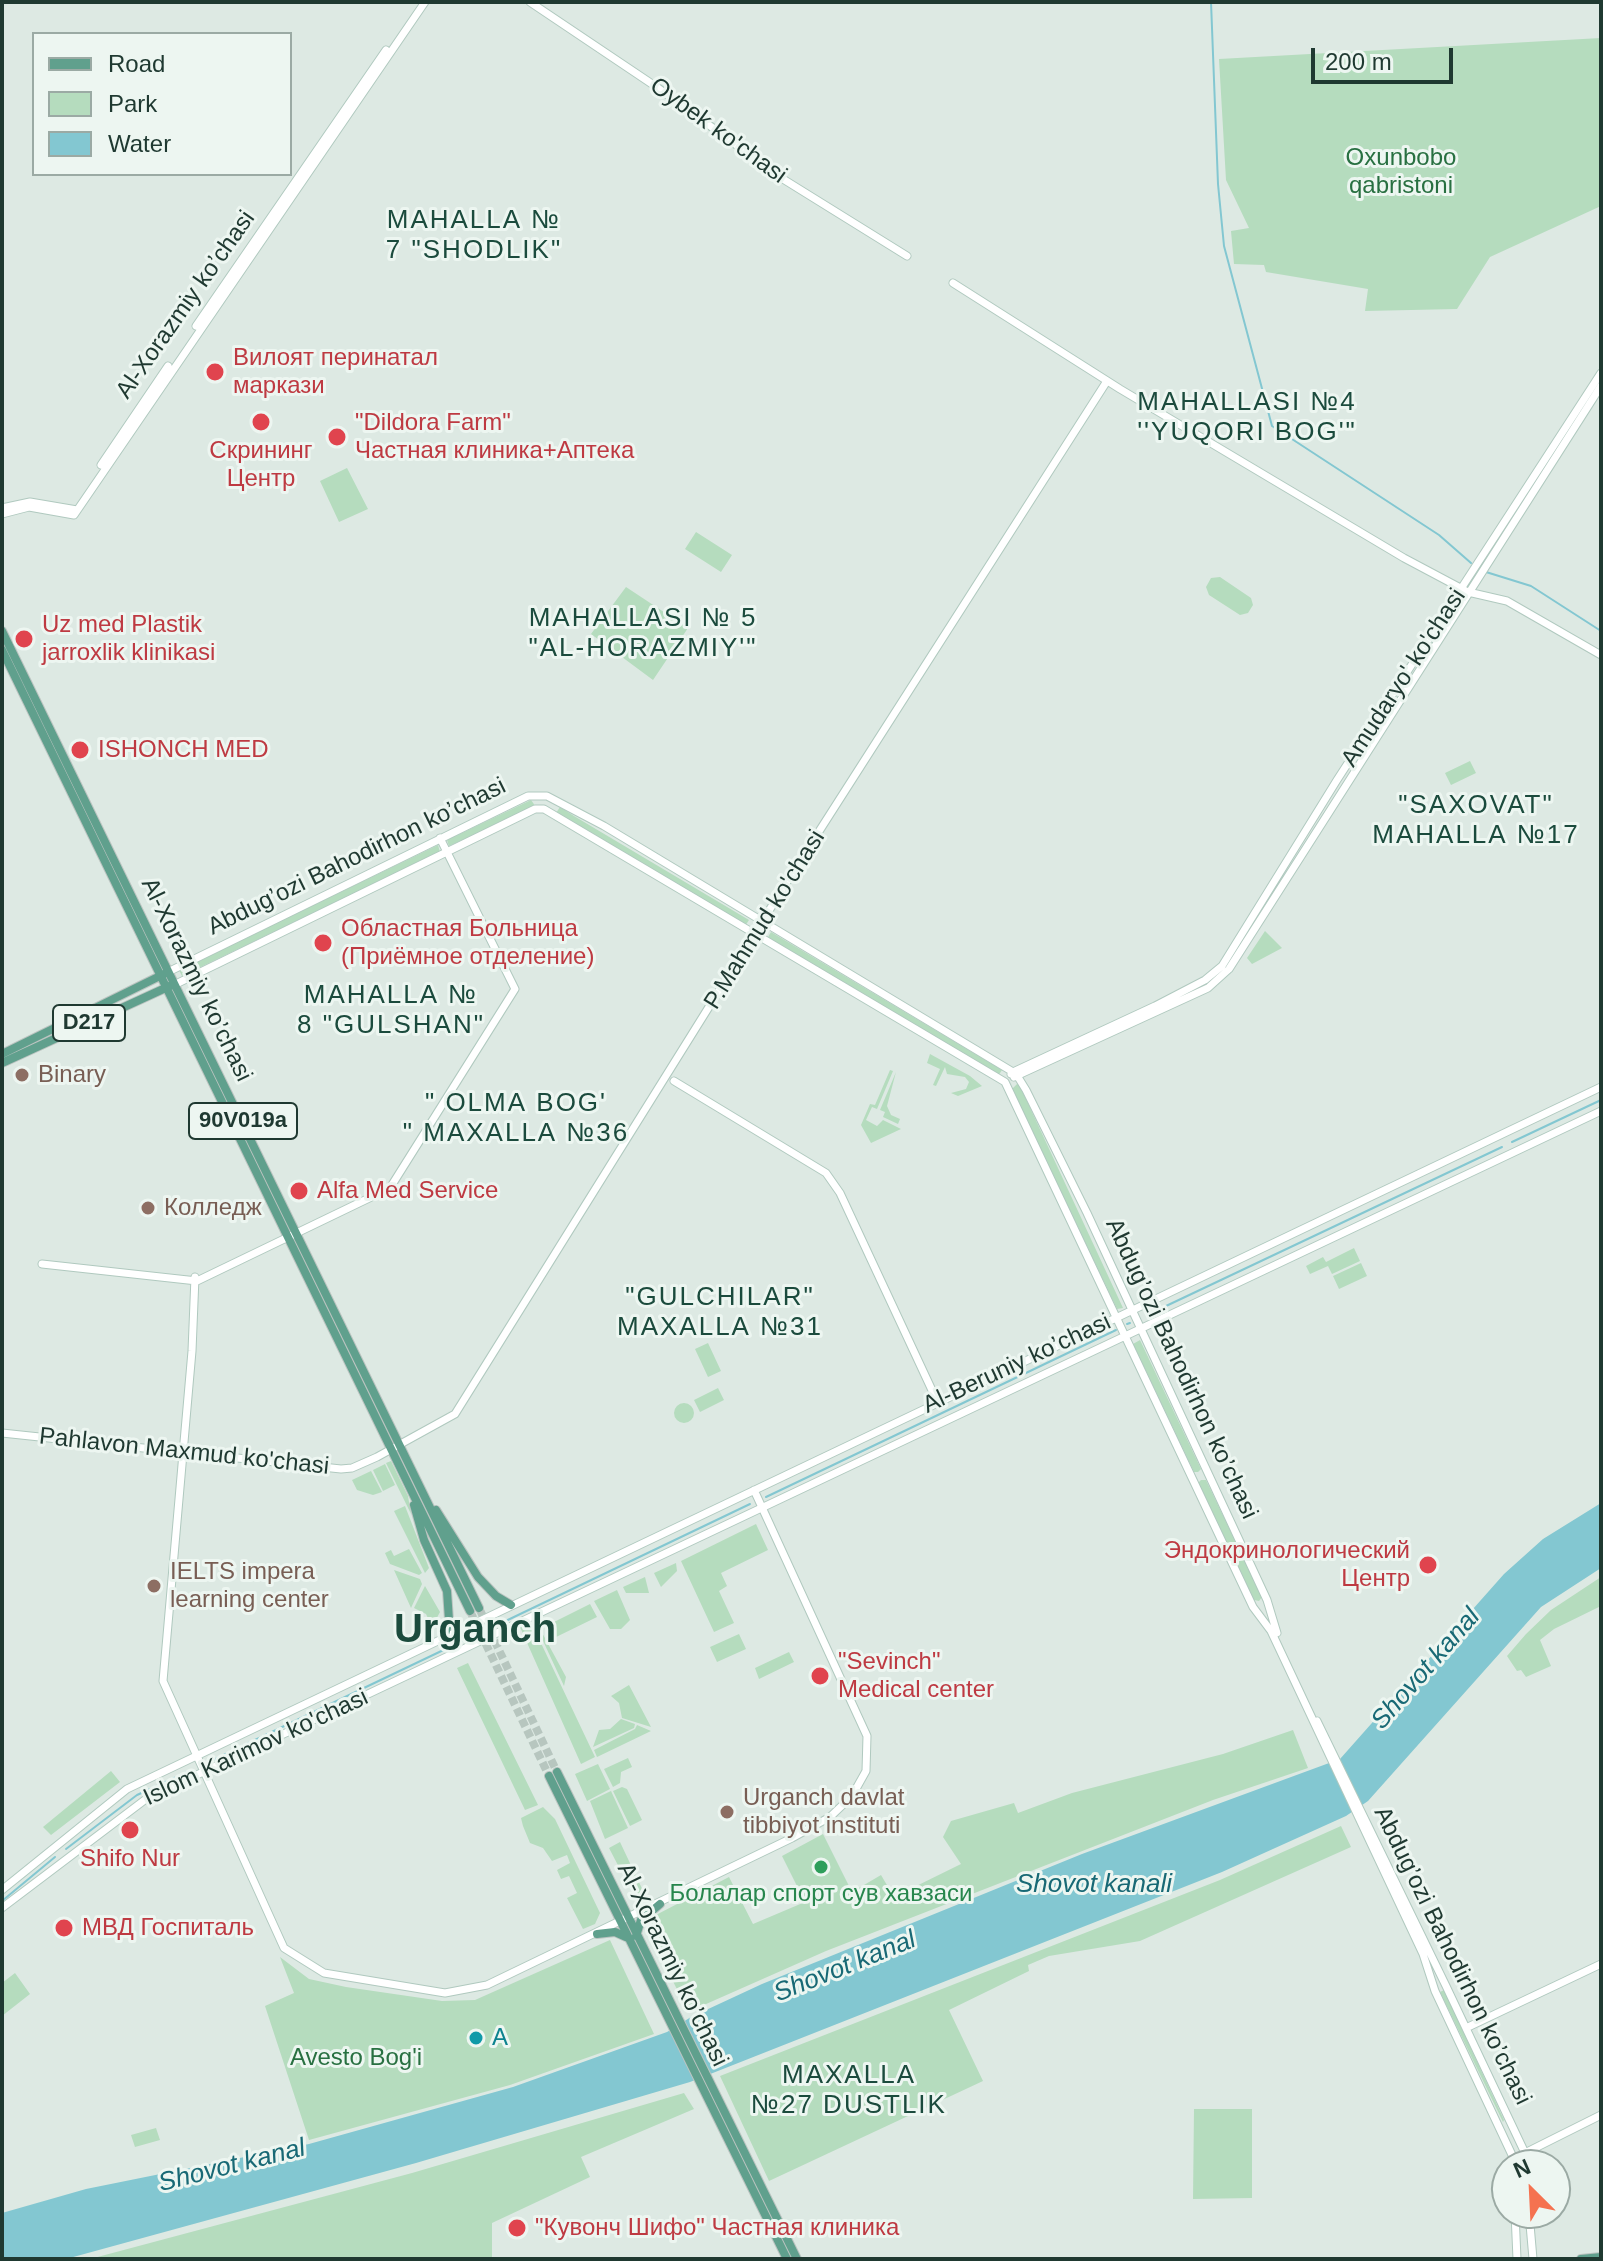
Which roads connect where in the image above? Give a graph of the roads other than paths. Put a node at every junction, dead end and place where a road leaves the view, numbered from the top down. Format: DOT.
graph roads {
  1 [pos="422,2"];
  2 [pos="530,2"];
  3 [pos="907,256"];
  4 [pos="953,283"];
  5 [pos="1601,373"];
  6 [pos="1107,381"];
  7 [pos="1601,386"];
  8 [pos="2,511"];
  9 [pos="1466,590"];
  10 [pos="2,631"];
  11 [pos="2,650"];
  12 [pos="1601,655"];
  13 [pos="547,796"];
  14 [pos="544,809"];
  15 [pos="440,838"];
  16 [pos="447,852"];
  17 [pos="763,922"];
  18 [pos="755,936"];
  19 [pos="166,973"];
  20 [pos="172,986"];
  21 [pos="22,1050"];
  22 [pos="2,1054"];
  23 [pos="2,1063"];
  24 [pos="1015,1074"];
  25 [pos="674,1081"];
  26 [pos="1005,1082"];
  27 [pos="1601,1087"];
  28 [pos="1601,1111"];
  29 [pos="294,1237"];
  30 [pos="42,1264"];
  31 [pos="196,1279"];
  32 [pos="1132,1310"];
  33 [pos="1116,1318"];
  34 [pos="1142,1331"];
  35 [pos="1126,1339"];
  36 [pos="937,1401"];
  37 [pos="2,1433"];
  38 [pos="399,1445"];
  39 [pos="183,1452"];
  40 [pos="407,1481"];
  41 [pos="422,1490"];
  42 [pos="754,1490"];
  43 [pos="762,1509"];
  44 [pos="521,1601"];
  45 [pos="511,1605"];
  46 [pos="529,1619"];
  47 [pos="444,1638"];
  48 [pos="1324,1744"];
  49 [pos="197,1756"];
  50 [pos="204,1772"];
  51 [pos="553,1774"];
  52 [pos="1374,1848"];
  53 [pos="2,1890"];
  54 [pos="660,1904"];
  55 [pos="2,1908"];
  56 [pos="624,1921"];
  57 [pos="597,1934"];
  58 [pos="632,1938"];
  59 [pos="1601,1964"];
  60 [pos="1466,2028"];
  61 [pos="716,2108"];
  62 [pos="1601,2115"];
  63 [pos="1510,2122"];
  64 [pos="1499,2127"];
  65 [pos="1507,2149"];
  66 [pos="1523,2149"];
  67 [pos="1533,2149"];
  68 [pos="1516,2229"];
  69 [pos="1530,2229"];
  70 [pos="1601,2257"];
  71 [pos="787,2259"];
  72 [pos="797,2259"];
  73 [pos="1517,2259"];
  74 [pos="1533,2259"];
  75 [pos="1581,2259"];
  1 -- 8 [label="main road, Al-Xorazmiy ko’chasi"];
  2 -- 3 [label="main road, Oybek ko'chasi"];
  4 -- 6 [label="main road"];
  5 -- 9 [label="main road, Amudaryo' ko'chasi"];
  6 -- 9 [label="main road"];
  6 -- 17 [label="main road, P.Mahmud ko'chasi"];
  7 -- 9 [label="main road, Amudaryo' ko'chasi"];
  9 -- 12 [label="main road"];
  9 -- 24 [label="main road, Amudaryo' ko'chasi"];
  10 -- 19 [label="main road, Al-Xorazmiy ko’chasi / 90V019a"];
  11 -- 19 [label="main road, Al-Xorazmiy ko’chasi / 90V019a"];
  13 -- 14 [label="main road"];
  13 -- 15 [label="main road, Abdug’ozi Bahodirhon ko’chasi"];
  13 -- 17 [label="main road"];
  14 -- 16 [label="main road, Abdug’ozi Bahodirhon ko’chasi"];
  14 -- 18 [label="main road, Abdug’ozi Bahodirhon ko’chasi"];
  15 -- 16 [label="main road"];
  15 -- 19 [label="main road, Abdug’ozi Bahodirhon ko’chasi"];
  16 -- 20 [label="main road, Abdug’ozi Bahodirhon ko’chasi"];
  16 -- 29 [label="main road"];
  17 -- 18 [label="main road, P.Mahmud ko'chasi"];
  17 -- 24 [label="main road"];
  18 -- 26 [label="main road, Abdug’ozi Bahodirhon ko’chasi"];
  18 -- 38 [label="main road, P.Mahmud ko'chasi"];
  19 -- 20 [label="main road, Al-Xorazmiy ko’chasi / 90V019a"];
  19 -- 21 [label="main road, Abdug’ozi Bahodirhon ko’chasi / D217"];
  20 -- 21 [label="main road, Abdug’ozi Bahodirhon ko’chasi / D217"];
  20 -- 29 [label="main road, Al-Xorazmiy ko’chasi / 90V019a"];
  21 -- 22 [label="main road, Abdug’ozi Bahodirhon ko’chasi / D217"];
  21 -- 23 [label="main road, Abdug’ozi Bahodirhon ko’chasi / D217"];
  24 -- 26 [label="main road"];
  24 -- 32 [label="main road, Abdug’ozi Bahodirhon ko’chasi"];
  25 -- 36 [label="main road"];
  26 -- 33 [label="main road, Abdug’ozi Bahodirhon ko’chasi"];
  27 -- 32 [label="main road, Al-Beruniy ko’chasi"];
  28 -- 34 [label="main road, Al-Beruniy ko’chasi"];
  29 -- 31 [label="main road"];
  29 -- 38 [label="main road, Al-Xorazmiy ko’chasi / 90V019a"];
  30 -- 31 [label="main road"];
  31 -- 39 [label="main road"];
  32 -- 33 [label="main road, Al-Beruniy ko’chasi"];
  32 -- 34 [label="main road, Abdug’ozi Bahodirhon ko’chasi"];
  33 -- 35 [label="main road, Abdug’ozi Bahodirhon ko’chasi"];
  33 -- 36 [label="main road, Al-Beruniy ko’chasi"];
  34 -- 35 [label="main road, Al-Beruniy ko’chasi"];
  34 -- 48 [label="main road, Abdug’ozi Bahodirhon ko’chasi"];
  35 -- 43 [label="main road, Al-Beruniy ko’chasi"];
  35 -- 48 [label="main road, Abdug’ozi Bahodirhon ko’chasi"];
  36 -- 42 [label="main road, Al-Beruniy ko’chasi"];
  37 -- 39 [label="main road, Pahlavon Maxmud ko'chasi"];
  38 -- 39 [label="main road, Pahlavon Maxmud ko'chasi"];
  38 -- 40 [label="main road, Al-Xorazmiy ko’chasi / 90V019a"];
  38 -- 41 [label="main road, Al-Xorazmiy ko’chasi / 90V019a"];
  39 -- 49 [label="main road"];
  40 -- 41 [label="main road, Al-Xorazmiy ko’chasi / 90V019a"];
  40 -- 47 [label="main road"];
  41 -- 45 [label="main road"];
  42 -- 43 [label="main road"];
  42 -- 44 [label="main road, Al-Beruniy ko’chasi"];
  43 -- 46 [label="main road, Al-Beruniy ko’chasi"];
  43 -- 54 [label="main road"];
  44 -- 45 [label="main road, Islom Karimov ko'chasi"];
  45 -- 47 [label="main road, Islom Karimov ko'chasi"];
  46 -- 50 [label="main road, Islom Karimov ko'chasi"];
  47 -- 49 [label="main road, Islom Karimov ko'chasi"];
  48 -- 52 [label="main road, Abdug’ozi Bahodirhon ko’chasi"];
  49 -- 50 [label="main road"];
  49 -- 53 [label="main road, Islom Karimov ko'chasi"];
  50 -- 55 [label="main road, Islom Karimov ko'chasi"];
  50 -- 57 [label="main road"];
  51 -- 56 [label="main road, Al-Xorazmiy ko’chasi"];
  52 -- 60 [label="main road, Abdug’ozi Bahodirhon ko’chasi"];
  52 -- 64 [label="main road, Abdug’ozi Bahodirhon ko’chasi"];
  54 -- 56 [label="main road"];
  54 -- 58 [label="main road"];
  56 -- 57 [label="main road"];
  56 -- 58 [label="main road, Al-Xorazmiy ko’chasi"];
  57 -- 58 [label="main road"];
  58 -- 61 [label="main road, Al-Xorazmiy ko’chasi"];
  59 -- 60 [label="main road"];
  60 -- 63 [label="main road, Abdug’ozi Bahodirhon ko’chasi"];
  61 -- 71 [label="main road, Al-Xorazmiy ko’chasi"];
  61 -- 72 [label="main road, Al-Xorazmiy ko’chasi"];
  62 -- 67 [label="main road"];
  63 -- 64 [label="main road"];
  63 -- 66 [label="main road, Abdug’ozi Bahodirhon ko’chasi"];
  64 -- 65 [label="main road, Abdug’ozi Bahodirhon ko’chasi"];
  68 -- 73 [label="main road"];
  69 -- 74 [label="main road"];
  70 -- 75 [label="main road"];
}
